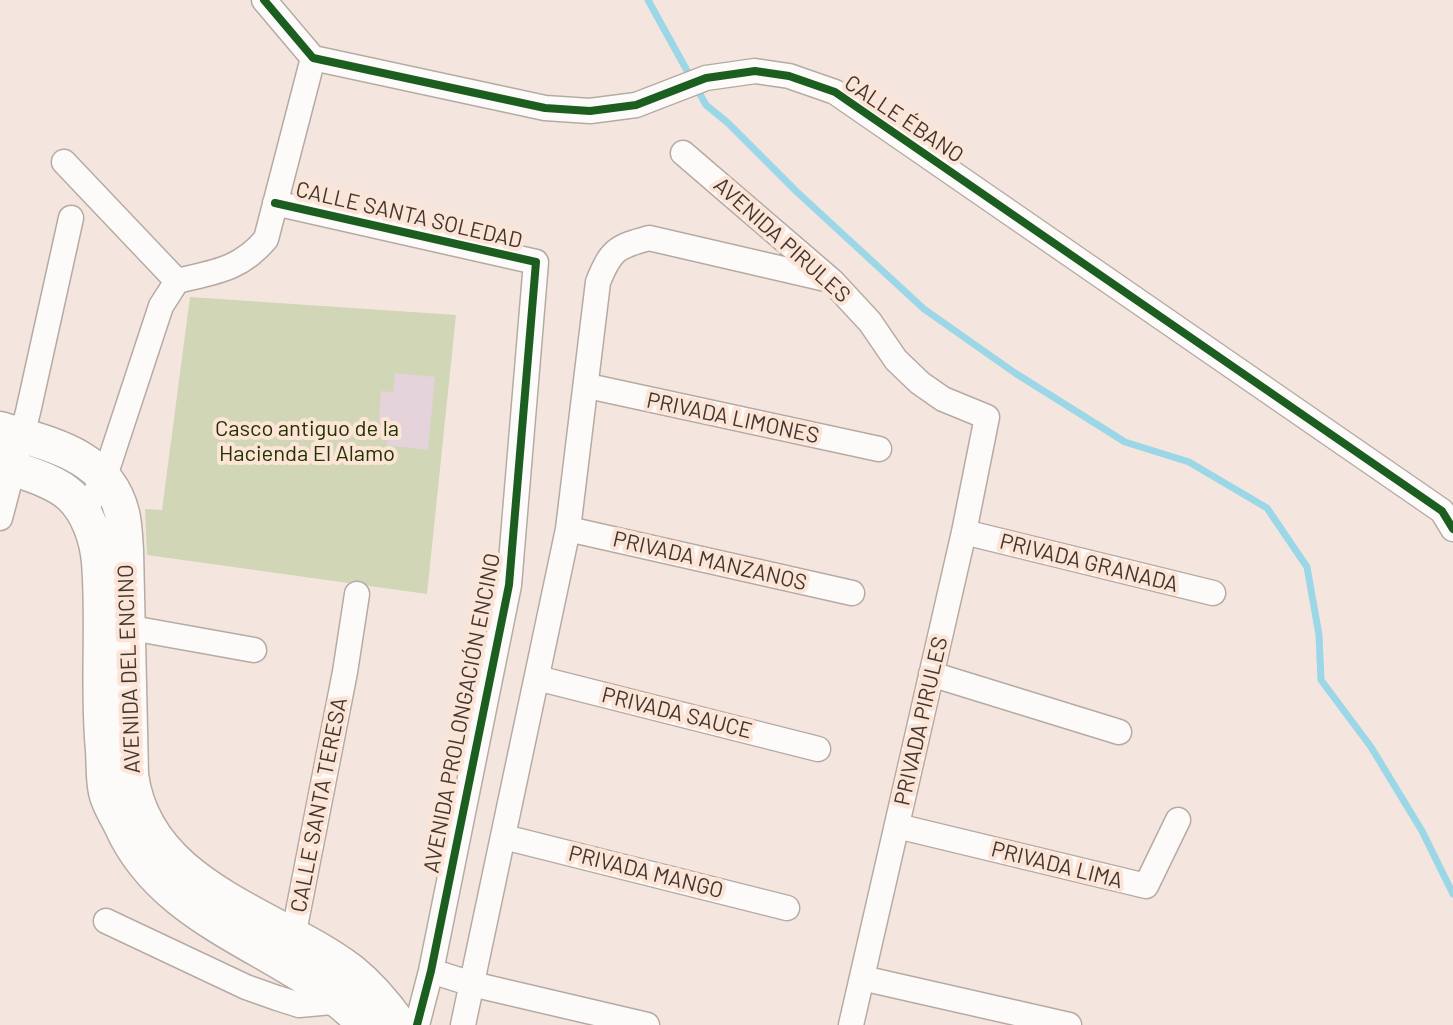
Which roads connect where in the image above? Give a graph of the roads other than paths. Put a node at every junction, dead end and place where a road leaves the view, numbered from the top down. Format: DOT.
graph roads {
  1 [pos="264,0"];
  2 [pos="313,58"];
  3 [pos="683,153"];
  4 [pos="64,162"];
  5 [pos="275,203"];
  6 [pos="71,218"];
  7 [pos="536,262"];
  8 [pos="177,281"];
  9 [pos="832,281"];
  10 [pos="588,386"];
  11 [pos="987,417"];
  12 [pos="11,432"];
  13 [pos="879,449"];
  14 [pos="6,466"];
  15 [pos="105,476"];
  16 [pos="84,512"];
  17 [pos="0,518"];
  18 [pos="568,529"];
  19 [pos="1453,529"];
  20 [pos="964,532"];
  21 [pos="852,593"];
  22 [pos="1213,593"];
  23 [pos="357,594"];
  24 [pos="126,627"];
  25 [pos="254,650"];
  26 [pos="931,674"];
  27 [pos="537,678"];
  28 [pos="1119,732"];
  29 [pos="818,749"];
  30 [pos="1178,820"];
  31 [pos="897,826"];
  32 [pos="504,837"];
  33 [pos="787,908"];
  34 [pos="106,921"];
  35 [pos="293,937"];
  36 [pos="431,971"];
  37 [pos="862,978"];
  38 [pos="472,984"];
  39 [pos="354,1013"];
  40 [pos="400,1025"];
  41 [pos="417,1025"];
  42 [pos="463,1025"];
  43 [pos="647,1025"];
  44 [pos="851,1025"];
  45 [pos="1069,1025"];
  1 -- 2 [label="street"];
  2 -- 5 [label="street"];
  2 -- 19 [label="street, CALLE ÉBANO"];
  3 -- 9 [label="street, AVENIDA PIRULES"];
  4 -- 8 [label="street"];
  5 -- 7 [label="street, CALLE SANTA SOLEDAD"];
  5 -- 8 [label="street"];
  6 -- 12 [label="street"];
  7 -- 36 [label="street, AVENIDA PROLONGACIÓN ENCINO"];
  8 -- 15 [label="street"];
  9 -- 10 [label="street"];
  9 -- 11 [label="street, AVENIDA PIRULES"];
  10 -- 13 [label="street, PRIVADA LIMONES"];
  10 -- 18 [label="street"];
  11 -- 20 [label="street, PRIVADA PIRULES"];
  12 -- 14 [label="street"];
  12 -- 15 [label="street"];
  14 -- 16 [label="street"];
  14 -- 17 [label="street"];
  15 -- 16 [label="street"];
  15 -- 24 [label="street, AVENIDA DEL ENCINO"];
  16 -- 39 [label="street, AVENIDA DEL ENCINO"];
  18 -- 21 [label="street, PRIVADA MANZANOS"];
  18 -- 27 [label="street"];
  20 -- 22 [label="street, PRIVADA GRANADA"];
  20 -- 26 [label="street, PRIVADA PIRULES"];
  23 -- 35 [label="street, CALLE SANTA TERESA"];
  24 -- 25 [label="street"];
  24 -- 35 [label="street, AVENIDA DEL ENCINO"];
  26 -- 28 [label="street"];
  26 -- 31 [label="street, PRIVADA PIRULES"];
  27 -- 29 [label="street, PRIVADA SAUCE"];
  27 -- 32 [label="street"];
  30 -- 31 [label="street, PRIVADA LIMA"];
  31 -- 37 [label="street, PRIVADA PIRULES"];
  32 -- 33 [label="street, PRIVADA MANGO"];
  32 -- 38 [label="street"];
  34 -- 39 [label="street"];
  35 -- 40 [label="street, AVENIDA DEL ENCINO"];
  36 -- 38 [label="street"];
  36 -- 41 [label="street, AVENIDA PROLONGACIÓN ENCINO"];
  37 -- 44 [label="street, PRIVADA PIRULES"];
  37 -- 45 [label="street"];
  38 -- 42 [label="street"];
  38 -- 43 [label="street"];
}
